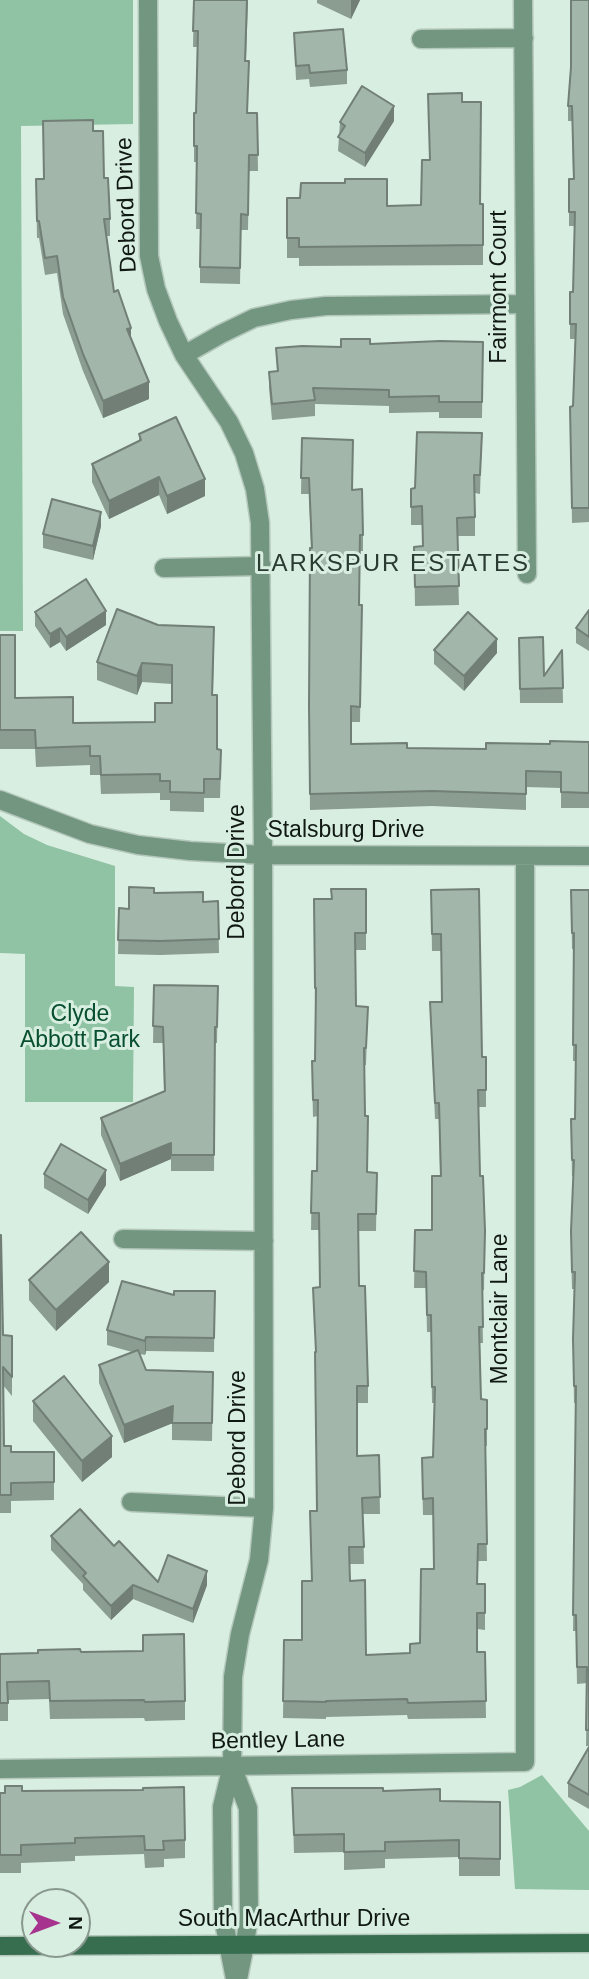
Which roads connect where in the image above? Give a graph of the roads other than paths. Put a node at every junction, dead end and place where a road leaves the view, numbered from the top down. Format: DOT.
graph roads {
  1 [pos="148,0"];
  2 [pos="523,0"];
  3 [pos="524,38"];
  4 [pos="421,39"];
  5 [pos="525,304"];
  6 [pos="184,355"];
  7 [pos="261,566"];
  8 [pos="164,568"];
  9 [pos="527,574"];
  10 [pos="0,800"];
  11 [pos="263,855"];
  12 [pos="589,856"];
  13 [pos="525,857"];
  14 [pos="123,1239"];
  15 [pos="264,1241"];
  16 [pos="131,1502"];
  17 [pos="264,1508"];
  18 [pos="525,1762"];
  19 [pos="232,1766"];
  20 [pos="0,1769"];
  21 [pos="589,1942"];
  22 [pos="227,1944"];
  23 [pos="245,1944"];
  24 [pos="0,1946"];
  25 [pos="236,1979"];
  1 -- 6 [label="street, Debord Drive"];
  2 -- 3 [label="street, Fairmont Court"];
  3 -- 4 [label="street"];
  3 -- 5 [label="street, Fairmont Court"];
  5 -- 6 [label="street"];
  5 -- 9 [label="street, Fairmont Court"];
  6 -- 7 [label="street, Debord Drive"];
  7 -- 8 [label="street"];
  7 -- 11 [label="street, Debord Drive"];
  10 -- 11 [label="street, Stalsburg Drive"];
  11 -- 13 [label="street, Stalsburg Drive"];
  11 -- 15 [label="street, Debord Drive"];
  12 -- 13 [label="street, Stalsburg Drive"];
  13 -- 18 [label="street, Montclair Lane"];
  14 -- 15 [label="street"];
  15 -- 17 [label="street, Debord Drive"];
  16 -- 17 [label="street"];
  17 -- 19 [label="street, Debord Drive"];
  18 -- 19 [label="street, Bentley Lane"];
  19 -- 20 [label="street, Bentley Lane"];
  19 -- 22 [label="street, Debord Drive"];
  19 -- 23 [label="street, Debord Drive"];
  21 -- 23 [label="main road, South MacArthur Drive"];
  22 -- 23 [label="main road, South MacArthur Drive"];
  22 -- 24 [label="main road, South MacArthur Drive"];
  22 -- 25 [label="street, Debord Drive"];
  23 -- 25 [label="street, Debord Drive"];
}
